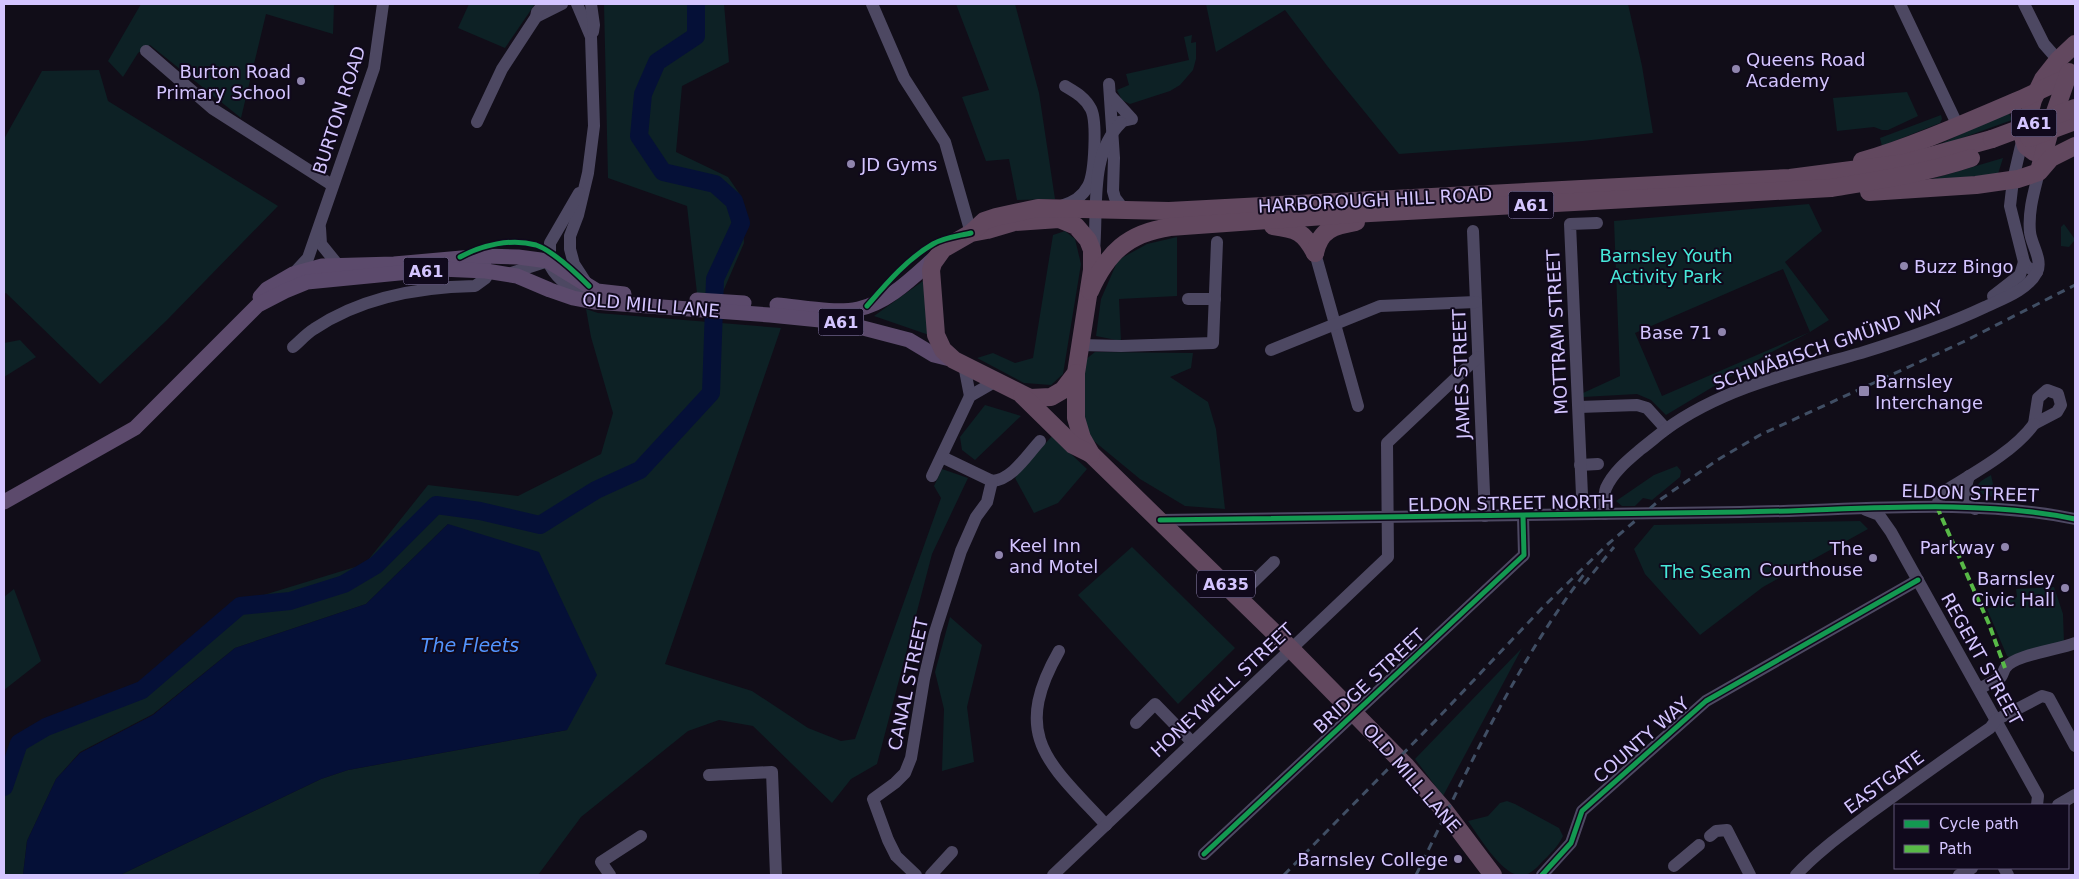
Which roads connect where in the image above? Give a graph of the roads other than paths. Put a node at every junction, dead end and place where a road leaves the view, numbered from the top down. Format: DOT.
graph roads {
  1 [pos="383,4"];
  2 [pos="544,4"];
  3 [pos="562,4"];
  4 [pos="577,4"];
  5 [pos="590,4"];
  6 [pos="872,4"];
  7 [pos="1900,4"];
  8 [pos="2024,4"];
  9 [pos="536,17"];
  10 [pos="591,36"];
  11 [pos="2075,44"];
  12 [pos="2075,50"];
  13 [pos="146,51"];
  14 [pos="2067,59"];
  15 [pos="2071,77"];
  16 [pos="1065,86"];
  17 [pos="2032,96"];
  18 [pos="2075,108"];
  19 [pos="2055,112"];
  20 [pos="2075,121"];
  21 [pos="477,122"];
  22 [pos="1119,124"];
  23 [pos="1958,126"];
  24 [pos="2023,137"];
  25 [pos="1994,144"];
  26 [pos="2075,146"];
  27 [pos="1093,155"];
  28 [pos="2044,162"];
  29 [pos="588,173"];
  30 [pos="1806,177"];
  31 [pos="2013,180"];
  32 [pos="1988,183"];
  33 [pos="332,185"];
  34 [pos="1831,188"];
  35 [pos="2031,202"];
  36 [pos="1051,208"];
  37 [pos="1096,210"];
  38 [pos="1125,211"];
  39 [pos="1408,212"];
  40 [pos="2011,212"];
  41 [pos="1232,223"];
  42 [pos="1596,223"];
  43 [pos="320,226"];
  44 [pos="1472,231"];
  45 [pos="971,233"];
  46 [pos="570,236"];
  47 [pos="1217,242"];
  48 [pos="1316,253"];
  49 [pos="938,255"];
  50 [pos="549,258"];
  51 [pos="2024,262"];
  52 [pos="485,263"];
  53 [pos="338,265"];
  54 [pos="1092,270"];
  55 [pos="2037,272"];
  56 [pos="294,274"];
  57 [pos="508,274"];
  58 [pos="589,286"];
  59 [pos="1090,291"];
  60 [pos="1188,299"];
  61 [pos="1215,299"];
  62 [pos="594,302"];
  63 [pos="1476,302"];
  64 [pos="258,305"];
  65 [pos="699,306"];
  66 [pos="720,307"];
  67 [pos="1969,314"];
  68 [pos="1336,324"];
  69 [pos="1080,345"];
  70 [pos="293,347"];
  71 [pos="1270,350"];
  72 [pos="1478,357"];
  73 [pos="959,363"];
  74 [pos="1076,373"];
  75 [pos="996,381"];
  76 [pos="1020,393"];
  77 [pos="970,396"];
  78 [pos="1358,406"];
  79 [pos="1579,407"];
  80 [pos="2034,424"];
  81 [pos="1666,429"];
  82 [pos="1040,441"];
  83 [pos="1091,454"];
  84 [pos="942,457"];
  85 [pos="1598,464"];
  86 [pos="1580,465"];
  87 [pos="932,476"];
  88 [pos="1969,476"];
  89 [pos="992,481"];
  90 [pos="1582,495"];
  91 [pos="4,502"];
  92 [pos="1913,507"];
  93 [pos="1937,507"];
  94 [pos="1975,508"];
  95 [pos="1863,509"];
  96 [pos="1605,514"];
  97 [pos="1485,516"];
  98 [pos="1523,516"];
  99 [pos="1387,519"];
  100 [pos="2075,519"];
  101 [pos="1160,520"];
  102 [pos="1891,532"];
  103 [pos="1274,562"];
  104 [pos="1918,580"];
  105 [pos="1238,597"];
  106 [pos="2075,644"];
  107 [pos="1291,649"];
  108 [pos="1059,651"];
  109 [pos="1979,689"];
  110 [pos="1354,713"];
  111 [pos="1996,720"];
  112 [pos="1136,723"];
  113 [pos="1192,742"];
  114 [pos="2075,746"];
  115 [pos="709,775"];
  116 [pos="2075,795"];
  117 [pos="2037,804"];
  118 [pos="2060,804"];
  119 [pos="1106,825"];
  120 [pos="641,836"];
  121 [pos="1710,836"];
  122 [pos="1699,845"];
  123 [pos="952,852"];
  124 [pos="1204,854"];
  125 [pos="1674,866"];
  126 [pos="1970,869"];
  127 [pos="610,875"];
  128 [pos="776,875"];
  129 [pos="916,875"];
  130 [pos="931,875"];
  131 [pos="1053,875"];
  132 [pos="1493,875"];
  133 [pos="1542,875"];
  134 [pos="1750,875"];
  135 [pos="1796,875"];
  136 [pos="1959,875"];
  1 -- 33 [label="street, BURTON ROAD"];
  2 -- 9 [label="street"];
  3 -- 9 [label="street"];
  4 -- 10 [label="street"];
  5 -- 10 [label="street"];
  6 -- 45 [label="street"];
  7 -- 23 [label="street"];
  8 -- 14 [label="street"];
  9 -- 21 [label="street"];
  10 -- 29 [label="street"];
  11 -- 14 [label="highway"];
  12 -- 14 [label="street"];
  13 -- 33 [label="street"];
  14 -- 15 [label="highway"];
  14 -- 17 [label="highway"];
  15 -- 17 [label="highway, A61"];
  15 -- 19 [label="highway"];
  16 -- 27 [label="street"];
  17 -- 19 [label="highway, A61"];
  17 -- 23 [label="highway, A61"];
  17 -- 24 [label="highway"];
  18 -- 25 [label="highway, HARBOROUGH HILL ROAD / A61, bridge"];
  19 -- 28 [label="highway"];
  20 -- 25 [label="highway, HARBOROUGH HILL ROAD / A61, bridge"];
  22 -- 22 [label="street"];
  22 -- 27 [label="street"];
  22 -- 37 [label="street"];
  22 -- 38 [label="street"];
  23 -- 30 [label="highway, A61"];
  24 -- 28 [label="highway, A61"];
  24 -- 31 [label="street"];
  25 -- 30 [label="highway, HARBOROUGH HILL ROAD / A61"];
  25 -- 34 [label="highway, HARBOROUGH HILL ROAD / A61"];
  26 -- 28 [label="highway, A61"];
  27 -- 36 [label="street"];
  28 -- 31 [label="highway, A61"];
  28 -- 35 [label="street"];
  29 -- 46 [label="street"];
  29 -- 50 [label="street"];
  30 -- 38 [label="highway, HARBOROUGH HILL ROAD / A61"];
  31 -- 32 [label="highway, A61"];
  31 -- 40 [label="street"];
  32 -- 34 [label="highway, A61"];
  32 -- 40 [label="street"];
  33 -- 43 [label="street, BURTON ROAD"];
  34 -- 39 [label="highway, HARBOROUGH HILL ROAD / A61"];
  35 -- 40 [label="street"];
  35 -- 55 [label="street"];
  36 -- 37 [label="highway, HARBOROUGH HILL ROAD / A61"];
  36 -- 45 [label="highway, HARBOROUGH HILL ROAD / A61"];
  37 -- 38 [label="highway, HARBOROUGH HILL ROAD / A61"];
  37 -- 54 [label="street"];
  39 -- 41 [label="highway, HARBOROUGH HILL ROAD / A61"];
  39 -- 48 [label="highway"];
  40 -- 51 [label="street"];
  41 -- 48 [label="highway"];
  41 -- 59 [label="highway, HARBOROUGH HILL ROAD / A61"];
  42 -- 79 [label="street, MOTTRAM STREET"];
  43 -- 53 [label="street, BURTON ROAD"];
  43 -- 56 [label="street, BURTON ROAD"];
  44 -- 63 [label="street, JAMES STREET"];
  45 -- 49 [label="highway"];
  45 -- 54 [label="highway"];
  46 -- 50 [label="street"];
  46 -- 58 [label="street"];
  47 -- 61 [label="street"];
  48 -- 68 [label="street"];
  49 -- 66 [label="main road, OLD MILL LANE / A61"];
  49 -- 73 [label="highway"];
  50 -- 52 [label="main road, OLD MILL LANE / A61"];
  50 -- 57 [label="street"];
  50 -- 58 [label="main road, OLD MILL LANE / A61"];
  50 -- 62 [label="street"];
  51 -- 55 [label="street"];
  51 -- 67 [label="street, SCHWÄBISCH GMÜND WAY"];
  52 -- 53 [label="main road, OLD MILL LANE / A61"];
  52 -- 57 [label="main road, OLD MILL LANE / A61"];
  52 -- 64 [label="main road, OLD MILL LANE / A61"];
  52 -- 70 [label="street"];
  53 -- 56 [label="main road, OLD MILL LANE / A61"];
  54 -- 59 [label="highway"];
  55 -- 67 [label="street, SCHWÄBISCH GMÜND WAY"];
  56 -- 64 [label="main road, OLD MILL LANE / A61"];
  57 -- 62 [label="main road, OLD MILL LANE / A61"];
  58 -- 65 [label="main road, OLD MILL LANE / A61"];
  59 -- 69 [label="highway"];
  60 -- 61 [label="street"];
  61 -- 69 [label="street"];
  62 -- 65 [label="main road, OLD MILL LANE / A61"];
  63 -- 68 [label="street"];
  63 -- 72 [label="street, JAMES STREET"];
  64 -- 91 [label="main road, A61"];
  65 -- 66 [label="main road, OLD MILL LANE / A61"];
  66 -- 73 [label="main road, OLD MILL LANE / A61"];
  67 -- 81 [label="street, SCHWÄBISCH GMÜND WAY"];
  68 -- 71 [label="street"];
  68 -- 78 [label="street"];
  69 -- 74 [label="highway"];
  72 -- 97 [label="street, JAMES STREET"];
  72 -- 99 [label="street, HONEYWELL STREET"];
  73 -- 75 [label="highway"];
  73 -- 77 [label="street"];
  74 -- 76 [label="highway"];
  74 -- 83 [label="highway, OLD MILL LANE / A635"];
  75 -- 76 [label="highway"];
  75 -- 77 [label="street"];
  76 -- 83 [label="highway, OLD MILL LANE / A635"];
  77 -- 84 [label="street"];
  79 -- 81 [label="street"];
  79 -- 86 [label="street, MOTTRAM STREET"];
  80 -- 88 [label="street"];
  81 -- 96 [label="street, SCHWÄBISCH GMÜND WAY"];
  82 -- 89 [label="street"];
  83 -- 101 [label="highway, OLD MILL LANE / A635"];
  84 -- 87 [label="street"];
  84 -- 89 [label="street"];
  85 -- 86 [label="street"];
  86 -- 90 [label="street, MOTTRAM STREET"];
  88 -- 93 [label="street"];
  88 -- 94 [label="street"];
  89 -- 129 [label="street, CANAL STREET"];
  92 -- 93 [label="street, ELDON STREET"];
  92 -- 95 [label="street, ELDON STREET"];
  92 -- 102 [label="street"];
  93 -- 94 [label="street, ELDON STREET"];
  94 -- 100 [label="street, ELDON STREET"];
  95 -- 96 [label="street, ELDON STREET NORTH"];
  95 -- 102 [label="street, REGENT STREET"];
  96 -- 98 [label="street, ELDON STREET NORTH"];
  97 -- 98 [label="street, ELDON STREET NORTH"];
  97 -- 99 [label="street, ELDON STREET NORTH"];
  98 -- 110 [label="street, BRIDGE STREET"];
  99 -- 101 [label="street, ELDON STREET NORTH"];
  99 -- 107 [label="street, HONEYWELL STREET"];
  101 -- 105 [label="highway, OLD MILL LANE / A635"];
  102 -- 104 [label="street, REGENT STREET"];
  103 -- 105 [label="street"];
  104 -- 109 [label="street, REGENT STREET"];
  104 -- 133 [label="street, COUNTY WAY"];
  105 -- 107 [label="highway, OLD MILL LANE / A635"];
  106 -- 109 [label="street"];
  107 -- 110 [label="highway, OLD MILL LANE / A635"];
  107 -- 113 [label="street, HONEYWELL STREET"];
  108 -- 119 [label="street"];
  109 -- 111 [label="street, REGENT STREET"];
  110 -- 124 [label="street, BRIDGE STREET"];
  110 -- 132 [label="highway, OLD MILL LANE / A635"];
  111 -- 114 [label="street, EASTGATE"];
  111 -- 117 [label="street, REGENT STREET"];
  111 -- 135 [label="street, EASTGATE"];
  112 -- 113 [label="street"];
  113 -- 119 [label="street, HONEYWELL STREET"];
  115 -- 128 [label="street"];
  116 -- 118 [label="street"];
  119 -- 131 [label="street, HONEYWELL STREET"];
  120 -- 127 [label="street"];
  121 -- 134 [label="street"];
  122 -- 125 [label="street"];
  123 -- 130 [label="street"];
  126 -- 136 [label="street"];
}
